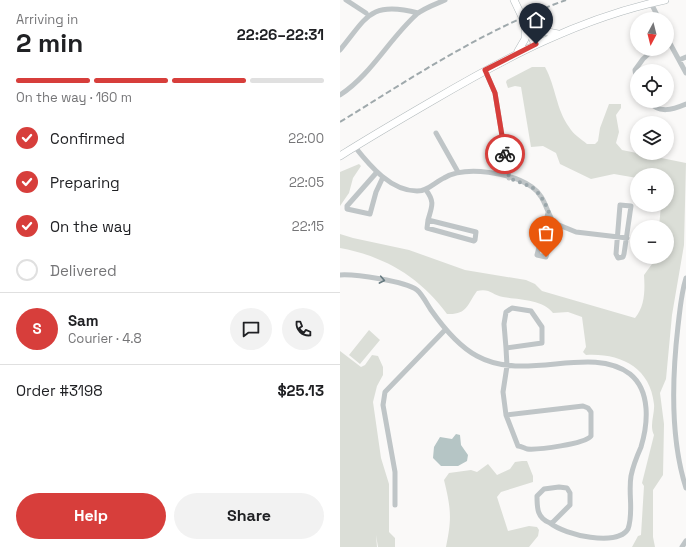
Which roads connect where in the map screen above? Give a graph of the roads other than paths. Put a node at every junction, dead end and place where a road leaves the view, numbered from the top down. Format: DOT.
graph roads {
  1 [pos="346,0"];
  2 [pos="445,0"];
  3 [pos="514,0"];
  4 [pos="665,0"];
  5 [pos="651,3"];
  6 [pos="655,12"];
  7 [pos="366,13"];
  8 [pos="418,13"];
  9 [pos="525,22"];
  10 [pos="559,34"];
  11 [pos="536,44"];
  12 [pos="340,50"];
  13 [pos="674,51"];
  14 [pos="516,53"];
  15 [pos="646,56"];
  16 [pos="686,57"];
  17 [pos="679,60"];
  18 [pos="640,64"];
  19 [pos="485,70"];
  20 [pos="686,73"];
  21 [pos="340,95"];
  22 [pos="686,104"];
  23 [pos="657,108"];
  24 [pos="673,108"];
  25 [pos="674,108"];
  26 [pos="436,132"];
  27 [pos="355,147"];
  28 [pos="340,156"];
  29 [pos="377,172"];
  30 [pos="458,172"];
  31 [pos="383,177"];
  32 [pos="509,178"];
  33 [pos="426,190"];
  34 [pos="549,212"];
  35 [pos="428,220"];
  36 [pos="554,223"];
  37 [pos="617,236"];
  38 [pos="627,238"];
  39 [pos="340,274"];
  40 [pos="686,278"];
  41 [pos="445,330"];
  42 [pos="506,348"];
  43 [pos="507,366"];
  44 [pos="506,415"];
  45 [pos="686,488"];
  46 [pos="395,505"];
  47 [pos="550,523"];
  48 [pos="686,542"];
  49 [pos="682,547"];
  1 -- 7 [label="street"];
  2 -- 8 [label="street"];
  3 -- 9 [label="main road"];
  4 -- 5 [label="main road"];
  5 -- 6 [label="street"];
  5 -- 10 [label="main road"];
  7 -- 8 [label="street"];
  7 -- 12 [label="street"];
  8 -- 21 [label="street"];
  9 -- 10 [label="main road"];
  9 -- 11 [label="main road"];
  9 -- 14 [label="main road"];
  10 -- 11 [label="main road"];
  11 -- 14 [label="main road"];
  13 -- 17 [label="street"];
  14 -- 19 [label="main road"];
  15 -- 18 [label="street"];
  16 -- 17 [label="street"];
  17 -- 20 [label="street"];
  19 -- 27 [label="main road"];
  19 -- 32 [label="street"];
  22 -- 25 [label="street"];
  23 -- 24 [label="street"];
  26 -- 30 [label="street"];
  27 -- 28 [label="main road"];
  27 -- 29 [label="street"];
  29 -- 31 [label="street"];
  29 -- 31 [label="street"];
  30 -- 32 [label="street"];
  30 -- 33 [label="street"];
  31 -- 33 [label="street"];
  32 -- 34 [label="street"];
  33 -- 35 [label="street"];
  34 -- 36 [label="street"];
  34 -- 36 [label="street"];
  35 -- 35 [label="street"];
  36 -- 37 [label="street"];
  37 -- 38 [label="street"];
  37 -- 38 [label="street"];
  37 -- 38 [label="street"];
  39 -- 41 [label="street, one-way"];
  40 -- 45 [label="street"];
  41 -- 43 [label="street"];
  41 -- 46 [label="street"];
  42 -- 42 [label="street"];
  42 -- 43 [label="street"];
  43 -- 44 [label="street"];
  43 -- 47 [label="street"];
  44 -- 44 [label="street"];
  47 -- 47 [label="street"];
  48 -- 49 [label="street"];
}
